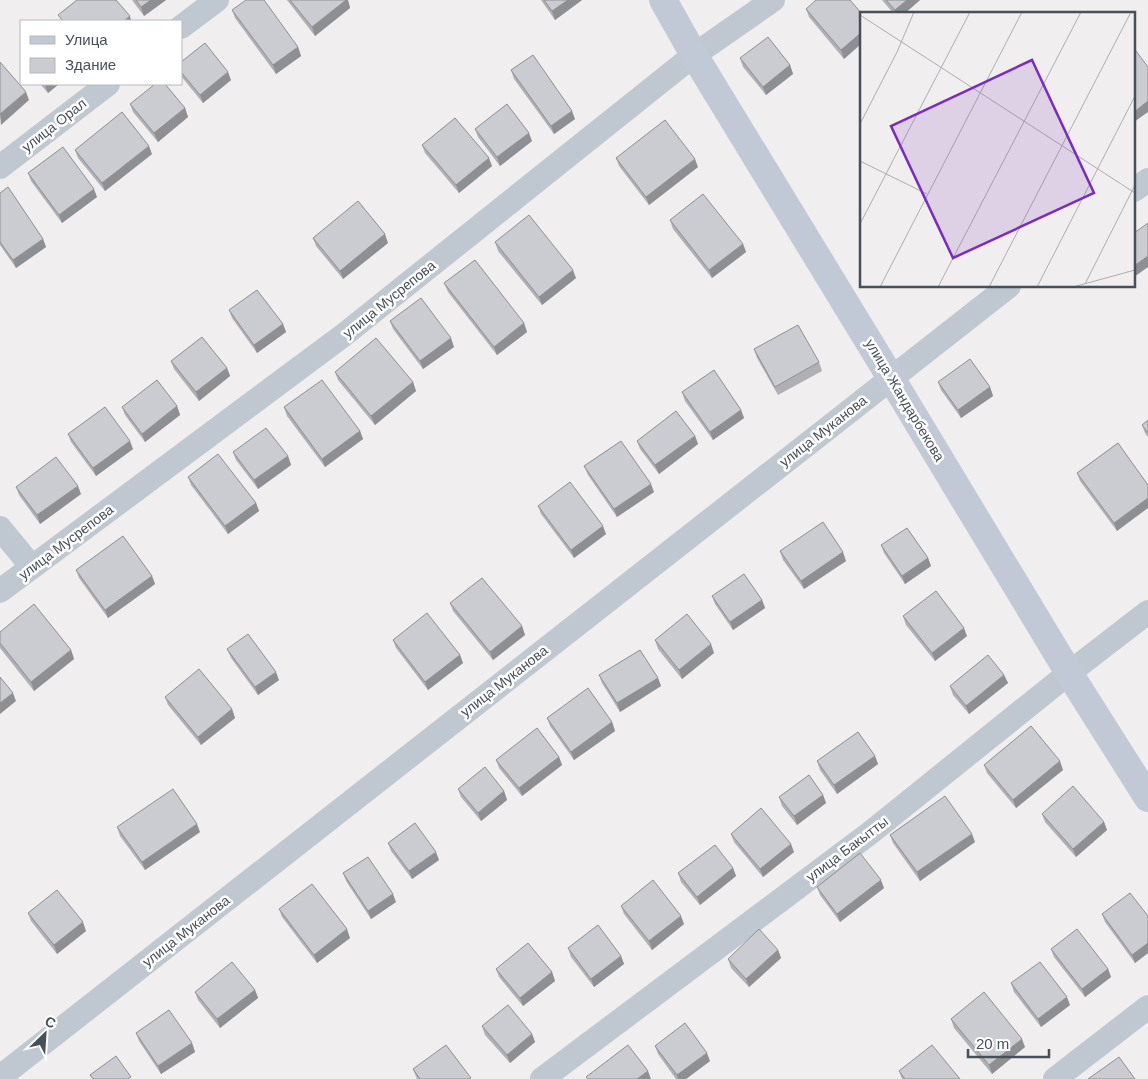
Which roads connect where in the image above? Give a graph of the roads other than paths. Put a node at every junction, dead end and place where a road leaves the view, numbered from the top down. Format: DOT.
graph roads {
  1 [pos="217,0"];
  2 [pos="663,0"];
  3 [pos="773,0"];
  4 [pos="182,26"];
  5 [pos="694,54"];
  6 [pos="107,85"];
  7 [pos="0,167"];
  8 [pos="1148,180"];
  9 [pos="1136,189"];
  10 [pos="1006,288"];
  11 [pos="891,378"];
  12 [pos="0,528"];
  13 [pos="32,567"];
  14 [pos="0,591"];
  15 [pos="1148,612"];
  16 [pos="1069,673"];
  17 [pos="1148,798"];
  18 [pos="1148,1007"];
  19 [pos="0,1077"];
  20 [pos="542,1079"];
  21 [pos="1055,1079"];
  1 -- 4 [label="street"];
  2 -- 5 [label="street, улица Жандарбекова"];
  3 -- 5 [label="street, улица Мусрепова"];
  5 -- 11 [label="street, улица Жандарбекова"];
  5 -- 13 [label="street, улица Мусрепова"];
  6 -- 7 [label="street, улица Орал"];
  8 -- 9 [label="street"];
  10 -- 11 [label="street, улица Муканова"];
  11 -- 16 [label="street, улица Жандарбекова"];
  11 -- 19 [label="street, улица Муканова"];
  12 -- 13 [label="street"];
  13 -- 14 [label="street, улица Мусрепова"];
  15 -- 16 [label="street, улица Бакытты"];
  16 -- 17 [label="street, улица Жандарбекова"];
  16 -- 20 [label="street, улица Бакытты"];
  18 -- 21 [label="street"];
}
